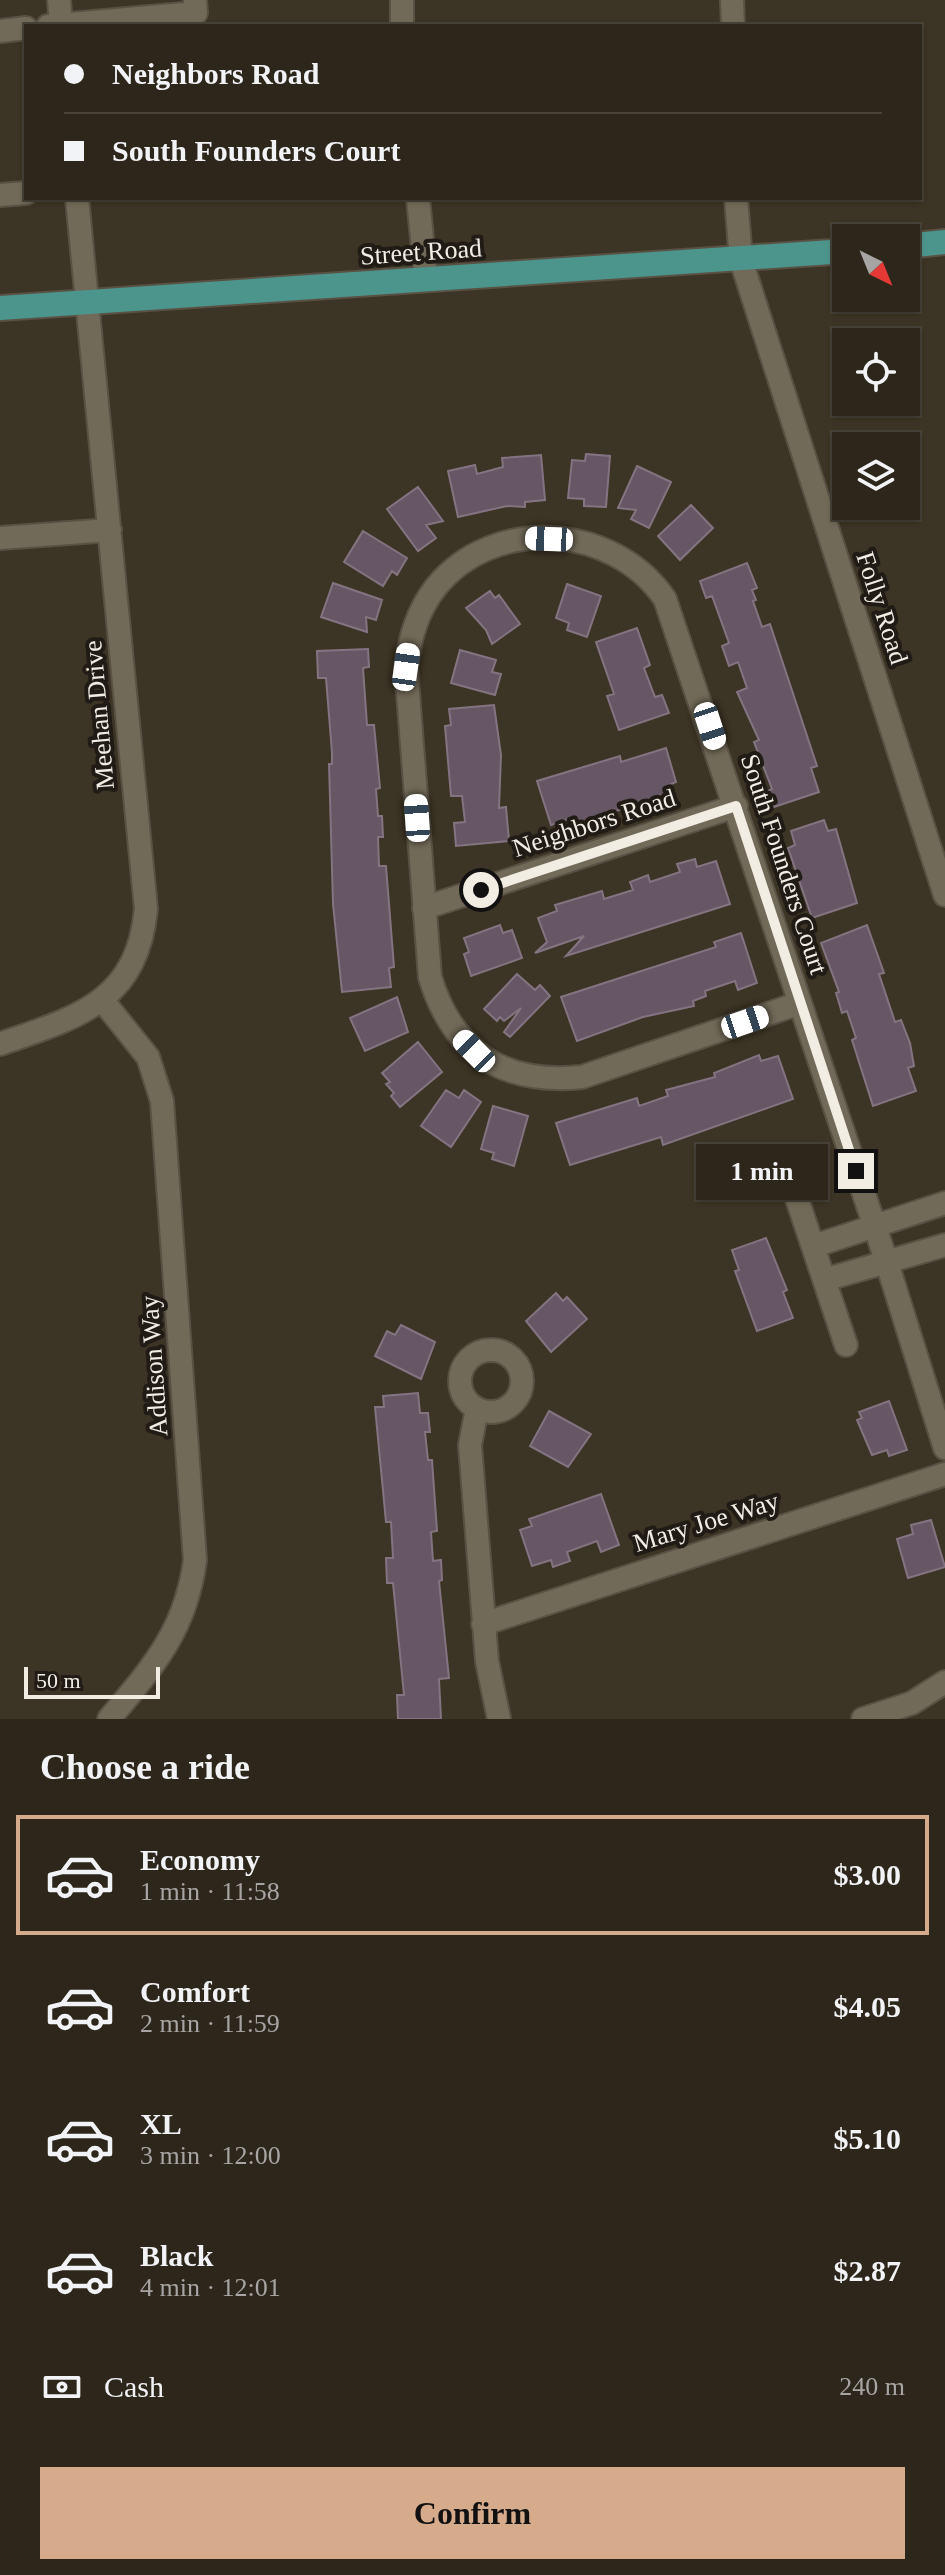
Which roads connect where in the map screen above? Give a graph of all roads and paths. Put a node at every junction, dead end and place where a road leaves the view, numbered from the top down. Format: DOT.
graph roads {
  1 [pos="59,0"];
  2 [pos="195,0"];
  3 [pos="402,0"];
  4 [pos="732,0"];
  5 [pos="57,24"];
  6 [pos="78,24"];
  7 [pos="402,24"];
  8 [pos="733,24"];
  9 [pos="24,28"];
  10 [pos="0,31"];
  11 [pos="24,193"];
  12 [pos="0,195"];
  13 [pos="77,200"];
  14 [pos="418,200"];
  15 [pos="736,200"];
  16 [pos="945,242"];
  17 [pos="920,245"];
  18 [pos="832,252"];
  19 [pos="741,260"];
  20 [pos="426,279"];
  21 [pos="87,300"];
  22 [pos="0,308"];
  23 [pos="110,530"];
  24 [pos="0,538"];
  25 [pos="736,806"];
  26 [pos="945,895"];
  27 [pos="424,908"];
  28 [pos="103,1001"];
  29 [pos="800,1003"];
  30 [pos="0,1044"];
  31 [pos="794,1190"];
  32 [pos="945,1203"];
  33 [pos="875,1226"];
  34 [pos="945,1245"];
  35 [pos="814,1246"];
  36 [pos="887,1263"];
  37 [pos="824,1280"];
  38 [pos="846,1345"];
  39 [pos="477,1409"];
  40 [pos="945,1448"];
  41 [pos="945,1474"];
  42 [pos="483,1624"];
  43 [pos="945,1682"];
  44 [pos="109,1719"];
  45 [pos="499,1719"];
  46 [pos="863,1719"];
  1 -- 5 [label="street"];
  2 -- 6 [label="street"];
  3 -- 7 [label="street"];
  4 -- 8 [label="street"];
  9 -- 10 [label="street"];
  11 -- 12 [label="street"];
  13 -- 21 [label="street, Meehan Drive"];
  14 -- 20 [label="street"];
  15 -- 19 [label="street, Folly Road"];
  16 -- 17 [label="main road"];
  18 -- 19 [label="main road, Street Road"];
  19 -- 20 [label="main road, Street Road"];
  19 -- 26 [label="street, Folly Road"];
  20 -- 21 [label="main road, Street Road"];
  21 -- 22 [label="main road, Street Road"];
  21 -- 23 [label="street, Meehan Drive"];
  23 -- 24 [label="street"];
  23 -- 28 [label="street, Meehan Drive"];
  25 -- 27 [label="street, Neighbors Road"];
  25 -- 27 [label="street, South Founders Court"];
  25 -- 29 [label="street, South Founders Court"];
  27 -- 29 [label="street, South Founders Court"];
  28 -- 30 [label="street, Meehan Drive"];
  28 -- 44 [label="street, Addison Way"];
  29 -- 33 [label="street, South Founders Court"];
  31 -- 35 [label="street"];
  32 -- 33 [label="street"];
  33 -- 35 [label="street"];
  33 -- 36 [label="street, South Founders Court"];
  34 -- 36 [label="street"];
  35 -- 37 [label="street"];
  36 -- 37 [label="street"];
  36 -- 40 [label="street, South Founders Court"];
  37 -- 38 [label="street"];
  39 -- 42 [label="street"];
  41 -- 42 [label="street, Mary Joe Way"];
  42 -- 45 [label="street"];
  43 -- 46 [label="street"];
}
